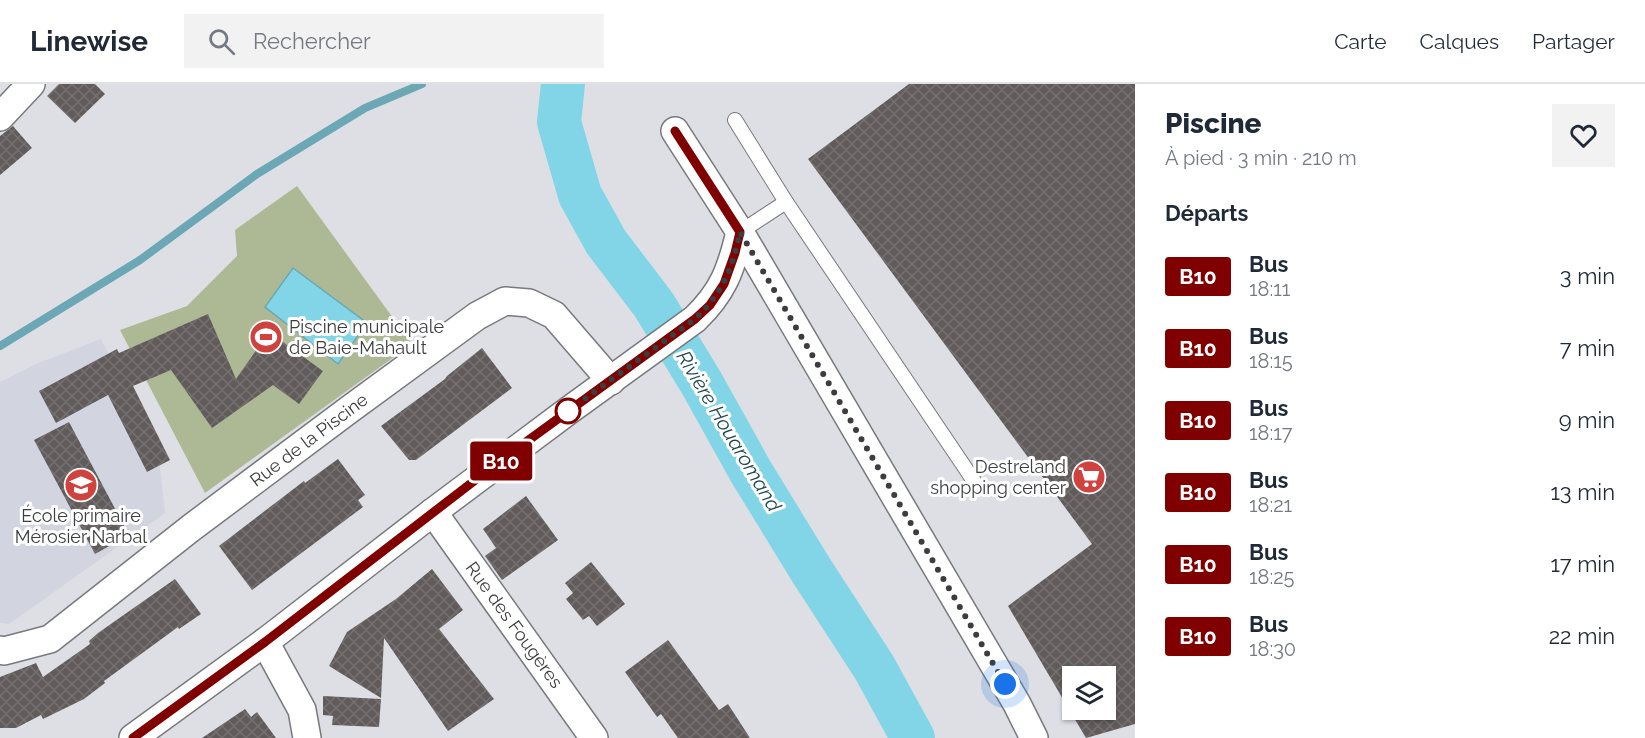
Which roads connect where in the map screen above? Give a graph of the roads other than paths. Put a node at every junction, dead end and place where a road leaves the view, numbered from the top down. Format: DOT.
graph roads {
  1 [pos="32,84"];
  2 [pos="0,117"];
  3 [pos="735,120"];
  4 [pos="675,131"];
  5 [pos="786,202"];
  6 [pos="740,232"];
  7 [pos="611,381"];
  8 [pos="976,484"];
  9 [pos="433,512"];
  10 [pos="265,642"];
  11 [pos="0,650"];
  12 [pos="133,738"];
  13 [pos="307,738"];
  14 [pos="594,738"];
  15 [pos="1035,738"];
  1 -- 2 [label="street"];
  3 -- 5 [label="lane"];
  4 -- 6 [label="street"];
  5 -- 6 [label="lane"];
  5 -- 8 [label="lane"];
  6 -- 7 [label="street"];
  6 -- 15 [label="street"];
  7 -- 9 [label="street"];
  7 -- 11 [label="street, Rue de la Piscine"];
  9 -- 10 [label="street"];
  9 -- 14 [label="street, Rue des Fougères"];
  10 -- 12 [label="street"];
  10 -- 13 [label="street"];
}
